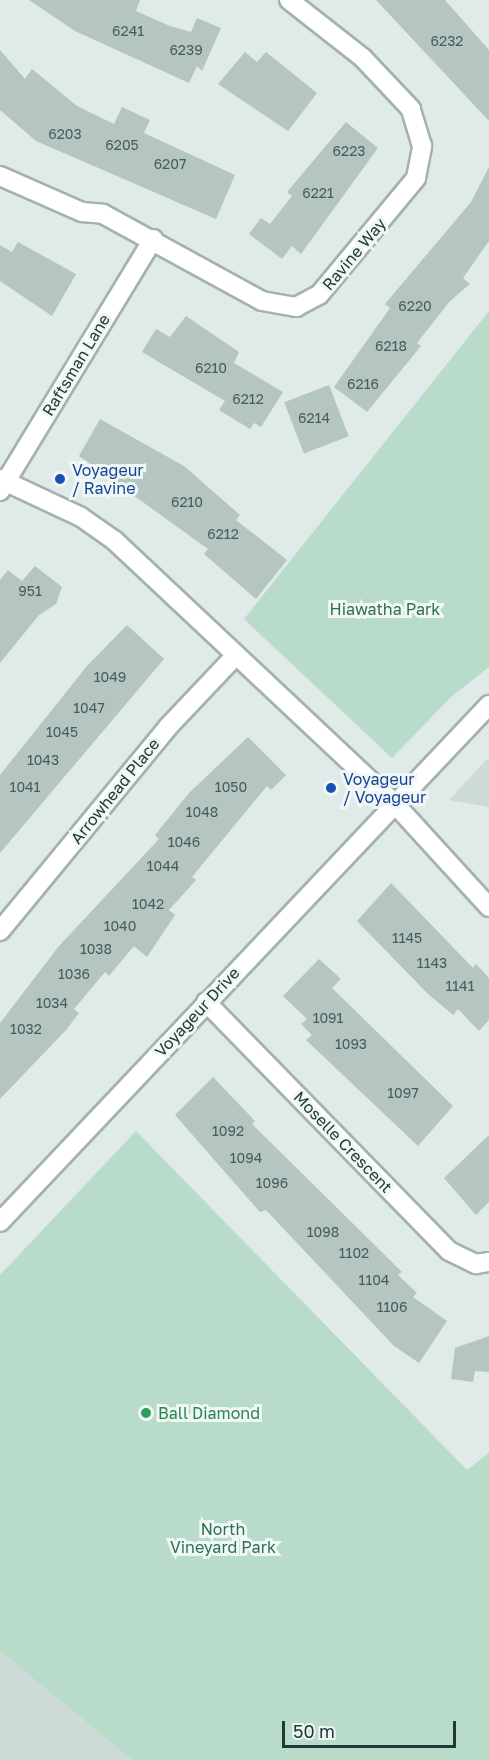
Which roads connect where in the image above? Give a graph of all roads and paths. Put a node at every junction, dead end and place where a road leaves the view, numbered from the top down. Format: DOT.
graph roads {
  1 [pos="289,0"];
  2 [pos="0,176"];
  3 [pos="153,239"];
  4 [pos="2,484"];
  5 [pos="236,655"];
  6 [pos="489,705"];
  7 [pos="394,803"];
  8 [pos="489,907"];
  9 [pos="0,931"];
  10 [pos="206,1002"];
  11 [pos="0,1222"];
  12 [pos="489,1262"];
  1 -- 3 [label="street, Ravine Way"];
  2 -- 3 [label="street, Ravine Way"];
  3 -- 4 [label="street, Raftsman Lane"];
  4 -- 5 [label="street"];
  5 -- 7 [label="street"];
  5 -- 9 [label="street, Arrowhead Place"];
  6 -- 7 [label="street, Voyageur Drive"];
  7 -- 8 [label="street"];
  7 -- 10 [label="street, Voyageur Drive"];
  10 -- 11 [label="street, Voyageur Drive"];
  10 -- 12 [label="street, Moselle Crescent"];
}
